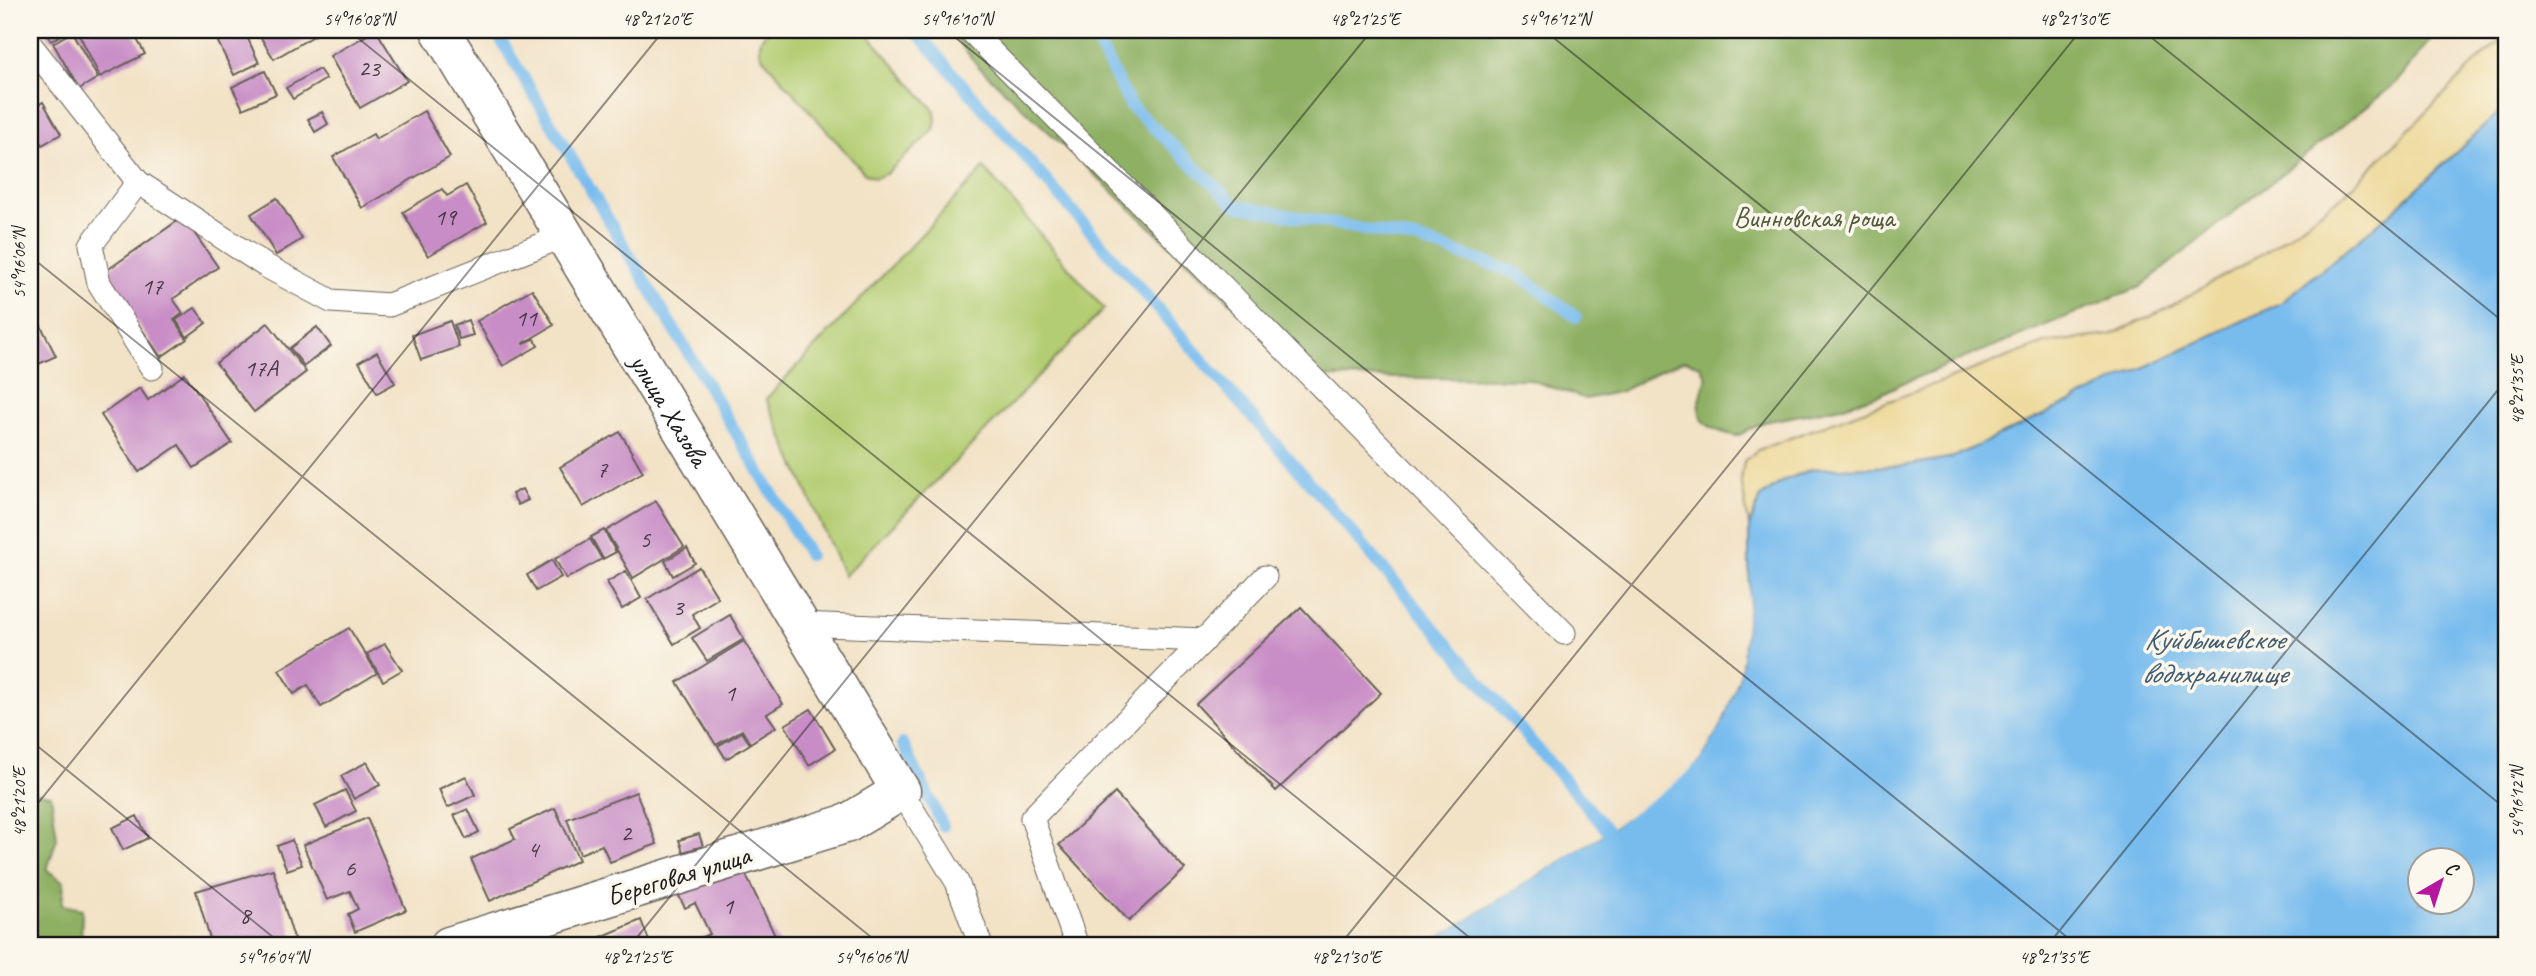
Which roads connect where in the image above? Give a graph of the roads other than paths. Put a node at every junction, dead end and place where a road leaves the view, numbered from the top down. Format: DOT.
graph roads {
  1 [pos="440,30"];
  2 [pos="970,30"];
  3 [pos="30,44"];
  4 [pos="138,182"];
  5 [pos="564,236"];
  6 [pos="152,368"];
  7 [pos="1265,577"];
  8 [pos="800,624"];
  9 [pos="1564,634"];
  10 [pos="1205,640"];
  11 [pos="901,791"];
  12 [pos="449,946"];
  13 [pos="981,946"];
  14 [pos="1077,946"];
  1 -- 5 [label="street, улица Хазова"];
  2 -- 9 [label="lane"];
  3 -- 4 [label="lane"];
  4 -- 5 [label="lane"];
  4 -- 6 [label="lane"];
  5 -- 8 [label="street, улица Хазова"];
  7 -- 10 [label="lane"];
  8 -- 10 [label="lane"];
  8 -- 11 [label="street, улица Хазова"];
  10 -- 14 [label="lane"];
  11 -- 12 [label="street, Береговая улица"];
  11 -- 13 [label="lane"];
}
